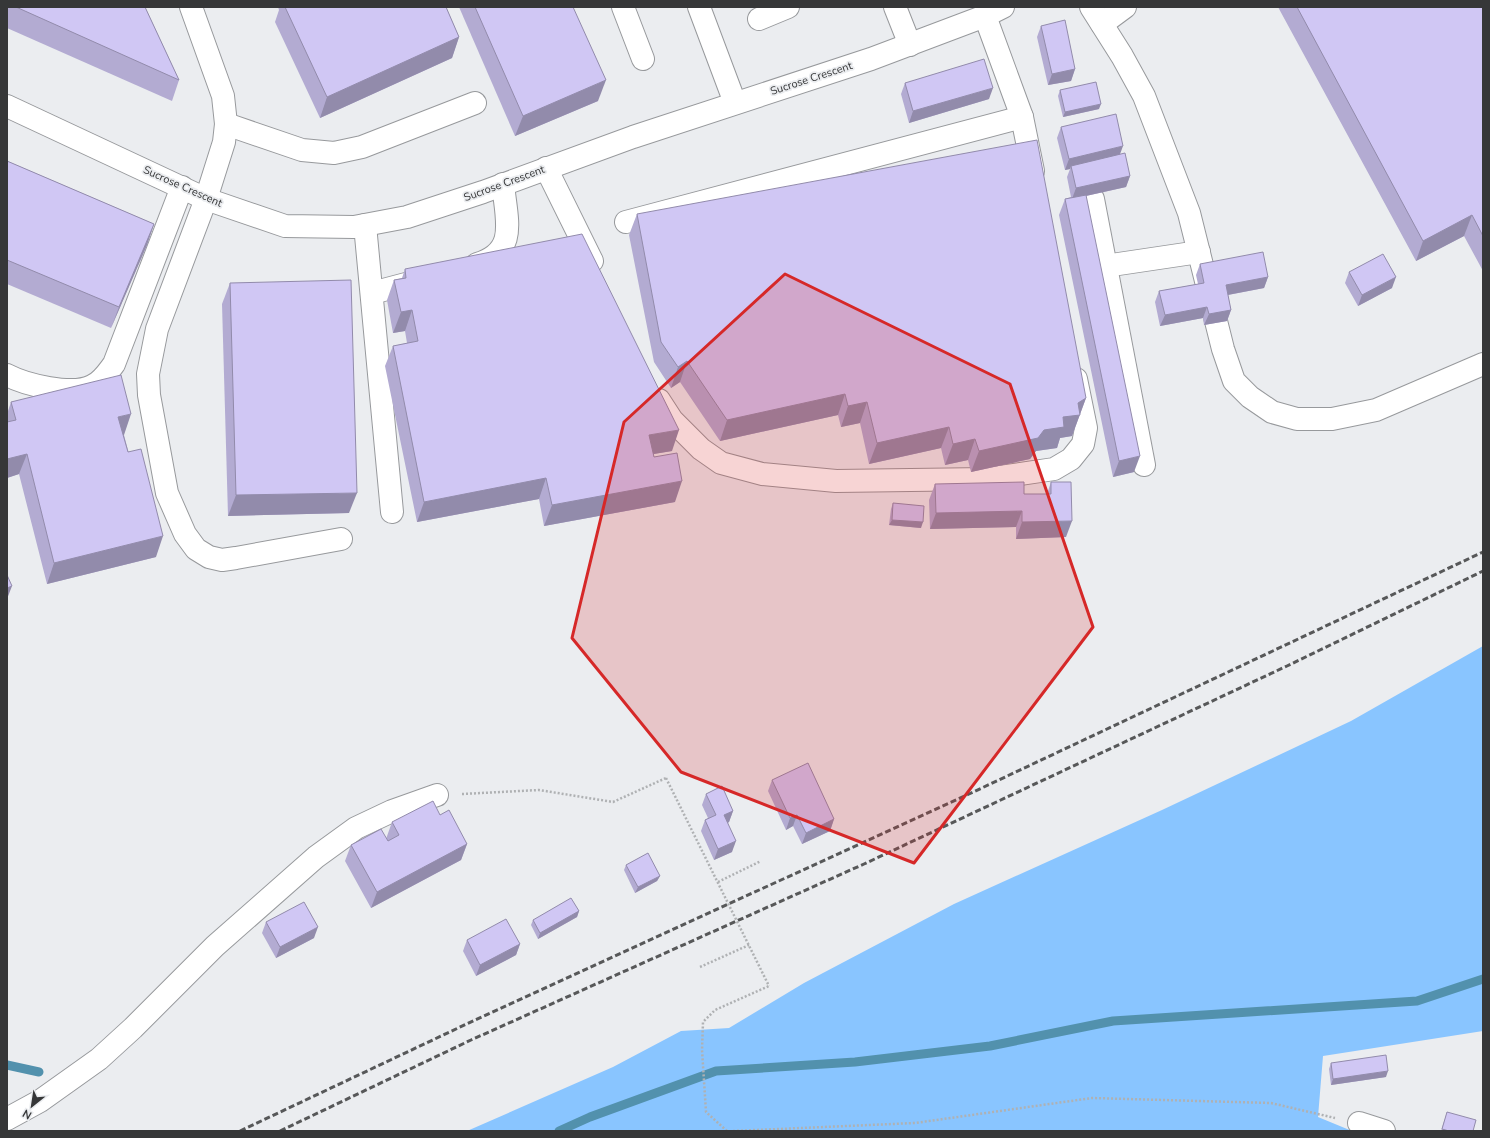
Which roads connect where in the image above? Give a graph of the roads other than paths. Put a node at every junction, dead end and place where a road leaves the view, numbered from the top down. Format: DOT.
graph roads {
  1 [pos="191,7"];
  2 [pos="623,7"];
  3 [pos="699,7"];
  4 [pos="788,7"];
  5 [pos="895,7"];
  6 [pos="1125,7"];
  7 [pos="994,12"];
  8 [pos="1096,15"];
  9 [pos="759,19"];
  10 [pos="910,45"];
  11 [pos="643,60"];
  12 [pos="474,103"];
  13 [pos="735,103"];
  14 [pos="7,106"];
  15 [pos="1022,117"];
  16 [pos="226,124"];
  17 [pos="546,168"];
  18 [pos="503,184"];
  19 [pos="182,187"];
  20 [pos="1037,187"];
  21 [pos="206,199"];
  22 [pos="1093,199"];
  23 [pos="626,222"];
  24 [pos="365,225"];
  25 [pos="1199,252"];
  26 [pos="1105,266"];
  27 [pos="460,269"];
  28 [pos="438,275"];
  29 [pos="602,282"];
  30 [pos="372,293"];
  31 [pos="1072,358"];
  32 [pos="1483,364"];
  33 [pos="7,375"];
  34 [pos="646,382"];
  35 [pos="1144,465"];
  36 [pos="392,512"];
  37 [pos="341,539"];
  38 [pos="437,795"];
  39 [pos="7,1119"];
  40 [pos="1359,1123"];
  41 [pos="1384,1131"];
  1 -- 16 [label="lane"];
  2 -- 11 [label="lane"];
  3 -- 13 [label="lane"];
  4 -- 9 [label="lane"];
  5 -- 10 [label="lane"];
  6 -- 8 [label="lane"];
  7 -- 10 [label="lane, Sucrose Crescent"];
  7 -- 15 [label="lane"];
  8 -- 25 [label="lane"];
  10 -- 13 [label="lane, Sucrose Crescent"];
  12 -- 16 [label="lane"];
  13 -- 17 [label="lane, Sucrose Crescent"];
  14 -- 19 [label="lane, Sucrose Crescent"];
  15 -- 20 [label="lane"];
  15 -- 23 [label="lane"];
  16 -- 21 [label="lane"];
  17 -- 18 [label="lane, Sucrose Crescent"];
  17 -- 29 [label="lane"];
  18 -- 24 [label="lane, Sucrose Crescent"];
  18 -- 27 [label="lane"];
  19 -- 21 [label="lane, Sucrose Crescent"];
  19 -- 33 [label="lane"];
  21 -- 24 [label="lane, Sucrose Crescent"];
  21 -- 37 [label="lane"];
  22 -- 26 [label="lane"];
  24 -- 30 [label="lane"];
  25 -- 26 [label="lane"];
  25 -- 32 [label="lane"];
  26 -- 35 [label="lane"];
  28 -- 30 [label="lane"];
  30 -- 36 [label="lane"];
  31 -- 34 [label="lane"];
  38 -- 39 [label="lane"];
  40 -- 41 [label="lane"];
}
